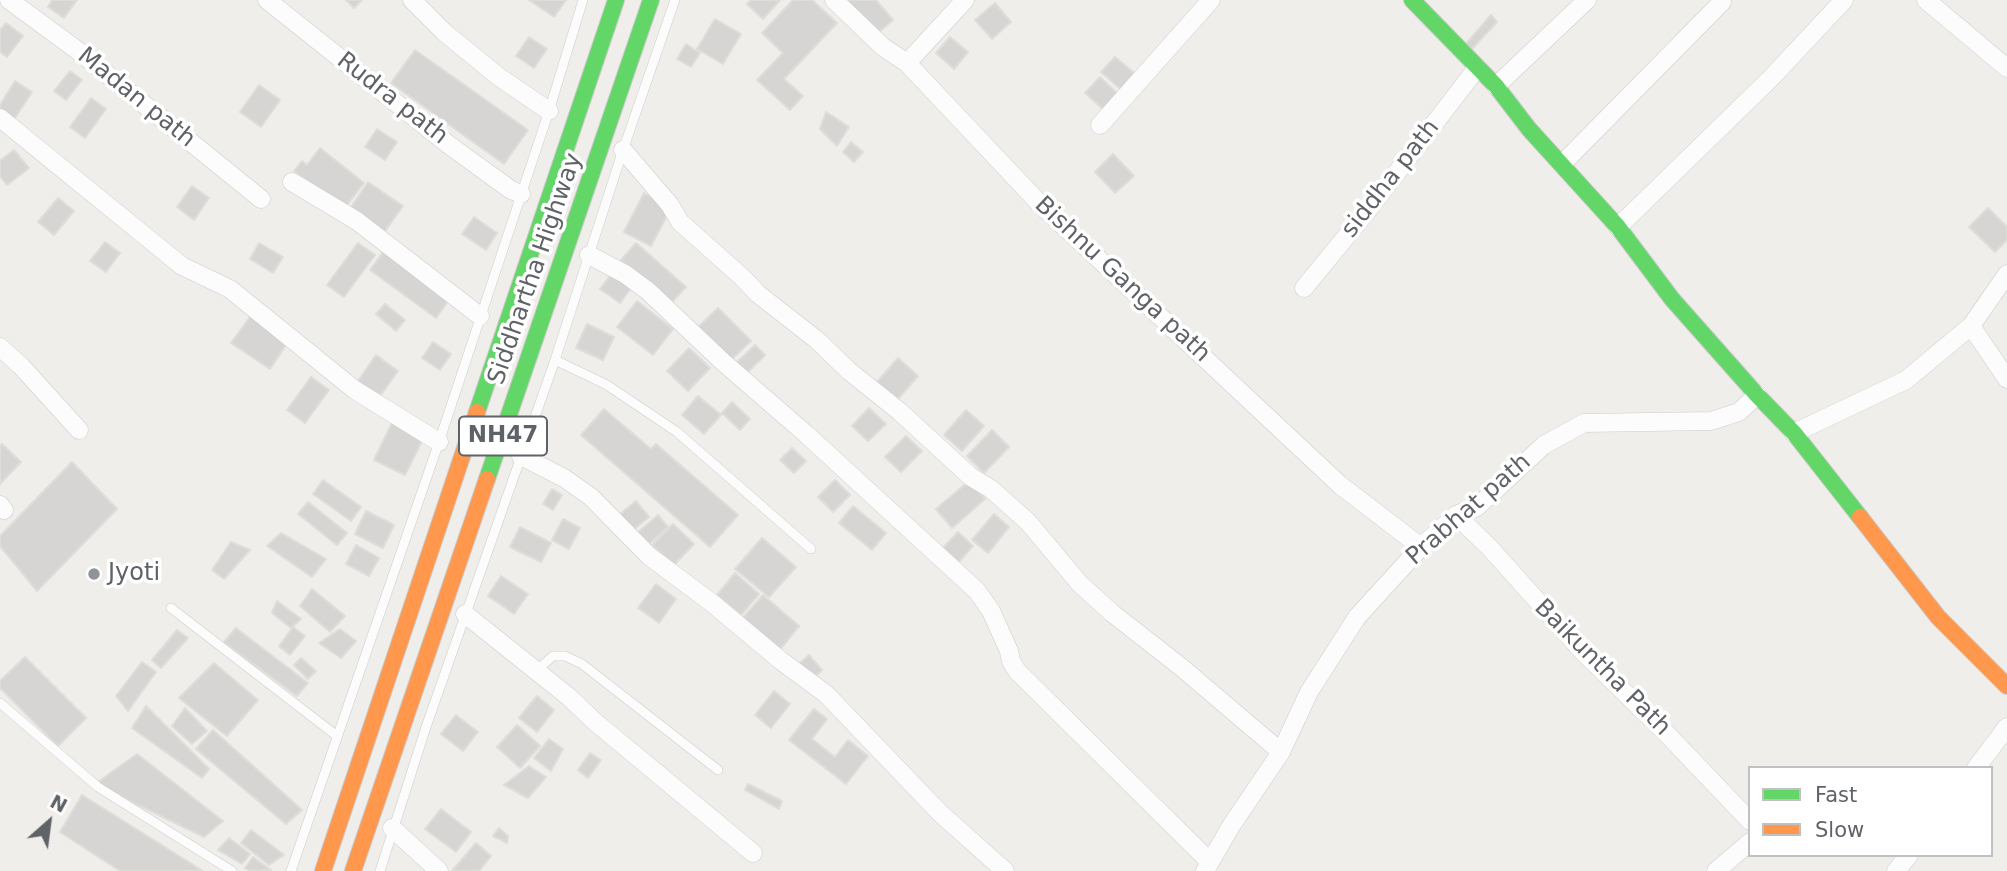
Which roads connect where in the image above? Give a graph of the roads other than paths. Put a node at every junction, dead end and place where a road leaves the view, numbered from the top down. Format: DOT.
graph roads {
  1 [pos="9,0"];
  2 [pos="267,0"];
  3 [pos="412,0"];
  4 [pos="583,0"];
  5 [pos="617,0"];
  6 [pos="651,0"];
  7 [pos="675,0"];
  8 [pos="834,0"];
  9 [pos="965,0"];
  10 [pos="1211,0"];
  11 [pos="1412,0"];
  12 [pos="1587,0"];
  13 [pos="1844,0"];
  14 [pos="1926,0"];
  15 [pos="1722,2"];
  16 [pos="907,63"];
  17 [pos="1477,68"];
  18 [pos="2007,68"];
  19 [pos="1496,86"];
  20 [pos="549,111"];
  21 [pos="0,118"];
  22 [pos="1100,125"];
  23 [pos="623,150"];
  24 [pos="1562,164"];
  25 [pos="292,182"];
  26 [pos="521,194"];
  27 [pos="261,199"];
  28 [pos="1618,227"];
  29 [pos="589,255"];
  30 [pos="2007,274"];
  31 [pos="1304,288"];
  32 [pos="480,316"];
  33 [pos="1971,326"];
  34 [pos="0,347"];
  35 [pos="555,360"];
  36 [pos="2007,379"];
  37 [pos="1757,395"];
  38 [pos="79,430"];
  39 [pos="1794,433"];
  40 [pos="439,442"];
  41 [pos="521,456"];
  42 [pos="1456,514"];
  43 [pos="1421,547"];
  44 [pos="811,549"];
  45 [pos="171,608"];
  46 [pos="465,614"];
  47 [pos="536,671"];
  48 [pos="2007,686"];
  49 [pos="0,703"];
  50 [pos="2007,727"];
  51 [pos="337,736"];
  52 [pos="1281,752"];
  53 [pos="1978,766"];
  54 [pos="719,770"];
  55 [pos="1748,819"];
  56 [pos="392,828"];
  57 [pos="1748,844"];
  58 [pos="753,853"];
  59 [pos="1907,857"];
  60 [pos="1207,866"];
  61 [pos="232,871"];
  62 [pos="291,871"];
  63 [pos="323,871"];
  64 [pos="353,871"];
  65 [pos="380,871"];
  66 [pos="439,871"];
  67 [pos="1004,871"];
  68 [pos="1716,871"];
  69 [pos="1896,871"];
  1 -- 27 [label="street, Madan path"];
  2 -- 26 [label="street, Rudra path"];
  3 -- 20 [label="street"];
  4 -- 20 [label="lane"];
  5 -- 63 [label="main road, Siddhartha Highway / NH47"];
  6 -- 64 [label="main road, Siddhartha Highway / NH47"];
  7 -- 23 [label="lane"];
  8 -- 16 [label="street, Bishnu Ganga path"];
  9 -- 16 [label="street"];
  10 -- 22 [label="street"];
  11 -- 17 [label="main road"];
  12 -- 19 [label="street"];
  13 -- 28 [label="street"];
  14 -- 18 [label="street"];
  15 -- 24 [label="street"];
  16 -- 43 [label="street, Bishnu Ganga path"];
  17 -- 19 [label="main road"];
  17 -- 31 [label="street, siddha path"];
  19 -- 24 [label="main road"];
  20 -- 26 [label="lane"];
  21 -- 40 [label="street"];
  23 -- 29 [label="lane"];
  23 -- 52 [label="street"];
  24 -- 28 [label="main road"];
  25 -- 32 [label="street"];
  26 -- 32 [label="lane"];
  28 -- 37 [label="main road"];
  29 -- 35 [label="lane"];
  29 -- 60 [label="street"];
  30 -- 33 [label="street"];
  32 -- 40 [label="lane"];
  33 -- 36 [label="street"];
  33 -- 39 [label="street"];
  34 -- 38 [label="street"];
  35 -- 41 [label="lane"];
  35 -- 44 [label="lane"];
  37 -- 39 [label="main road"];
  37 -- 42 [label="street, Prabhat path"];
  39 -- 48 [label="main road"];
  40 -- 51 [label="lane"];
  41 -- 46 [label="lane"];
  41 -- 67 [label="street"];
  42 -- 43 [label="street, Prabhat path"];
  42 -- 55 [label="street, Baikuntha Path"];
  43 -- 52 [label="street, Prabhat path"];
  45 -- 51 [label="lane"];
  46 -- 47 [label="street"];
  46 -- 56 [label="lane"];
  47 -- 54 [label="lane"];
  47 -- 58 [label="street"];
  49 -- 61 [label="lane"];
  50 -- 53 [label="street"];
  51 -- 62 [label="lane"];
  52 -- 60 [label="street, Prabhat path"];
  56 -- 65 [label="lane"];
  56 -- 66 [label="street"];
  57 -- 68 [label="street"];
  59 -- 69 [label="street"];
}
